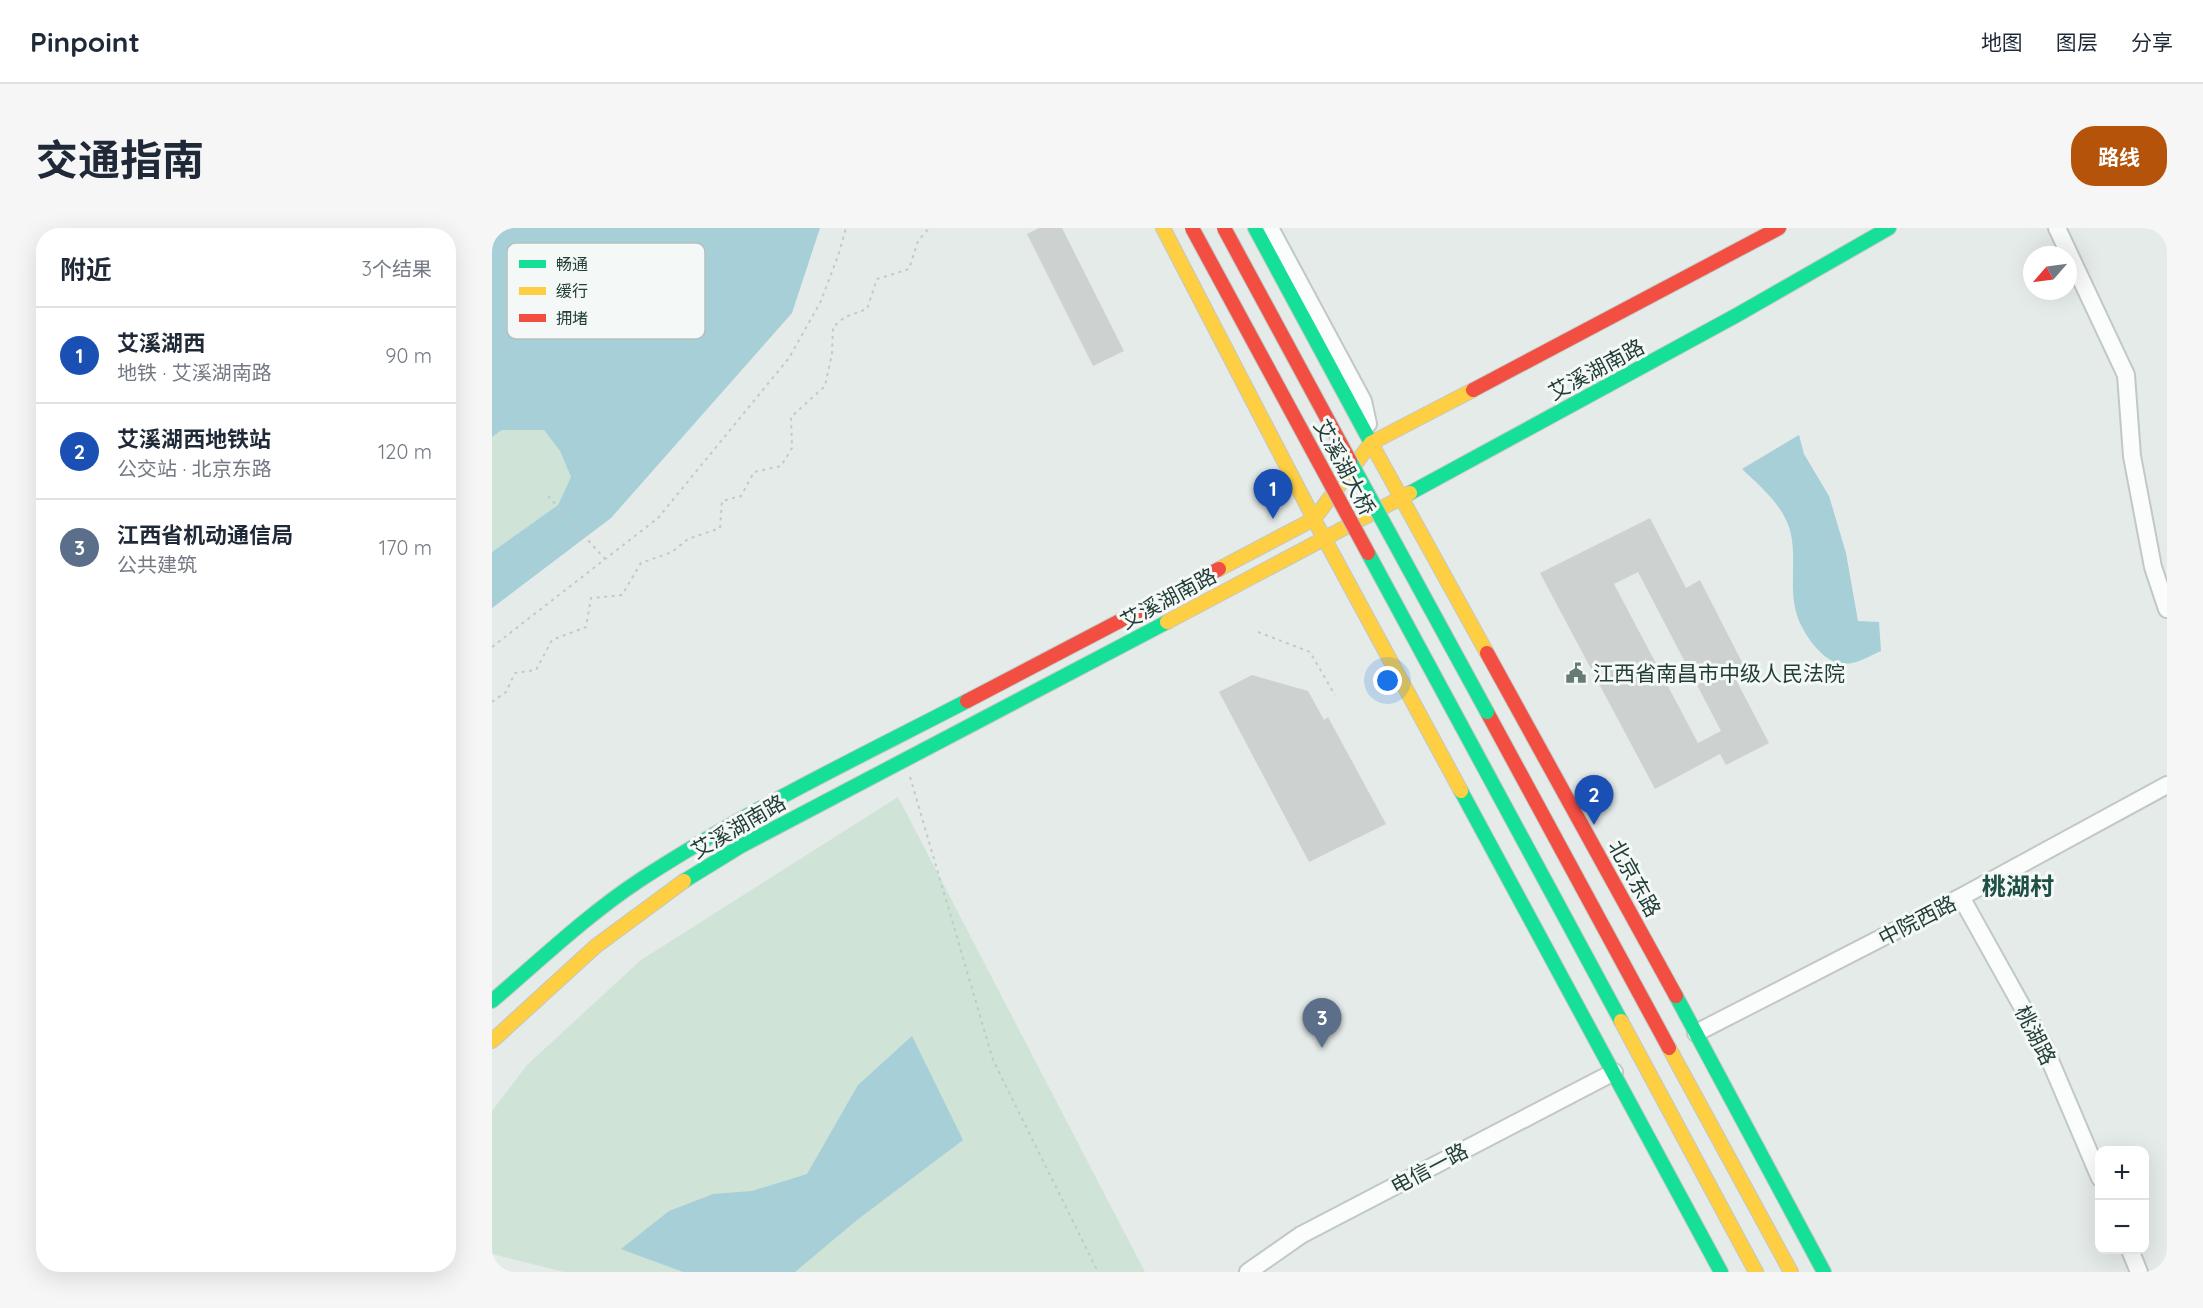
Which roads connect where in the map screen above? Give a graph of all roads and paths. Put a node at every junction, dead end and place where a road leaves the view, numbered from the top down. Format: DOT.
graph roads {
  1 [pos="846,228"];
  2 [pos="929,228"];
  3 [pos="1150,228"];
  4 [pos="1163,228"];
  5 [pos="1192,228"];
  6 [pos="1224,228"];
  7 [pos="1255,228"];
  8 [pos="1270,228"];
  9 [pos="1779,228"];
  10 [pos="1889,228"];
  11 [pos="2057,228"];
  12 [pos="1371,443"];
  13 [pos="548,495"];
  14 [pos="1402,498"];
  15 [pos="1314,519"];
  16 [pos="1325,539"];
  17 [pos="604,559"];
  18 [pos="2167,609"];
  19 [pos="1258,632"];
  20 [pos="492,647"];
  21 [pos="1335,695"];
  22 [pos="492,702"];
  23 [pos="905,760"];
  24 [pos="2167,785"];
  25 [pos="1961,897"];
  26 [pos="492,1001"];
  27 [pos="1696,1033"];
  28 [pos="492,1041"];
  29 [pos="1614,1072"];
  30 [pos="2095,1166"];
  31 [pos="2132,1254"];
  32 [pos="1098,1272"];
  33 [pos="1248,1272"];
  34 [pos="1720,1272"];
  35 [pos="1756,1272"];
  36 [pos="1791,1272"];
  37 [pos="1824,1272"];
  38 [pos="2139,1272"];
  1 -- 17 [label="path"];
  2 -- 22 [label="path"];
  3 -- 15 [label="street"];
  4 -- 15 [label="main road"];
  5 -- 35 [label="main road, 艾溪湖大桥, bridge"];
  6 -- 36 [label="main road, 艾溪湖大桥, bridge"];
  7 -- 12 [label="main road, 北京东路"];
  8 -- 12 [label="street"];
  9 -- 12 [label="main road, 艾溪湖南路"];
  10 -- 14 [label="main road, 艾溪湖南路"];
  11 -- 18 [label="street"];
  12 -- 14 [label="main road, 北京东路"];
  12 -- 15 [label="main road, 艾溪湖南路"];
  13 -- 17 [label="path"];
  14 -- 16 [label="main road, 艾溪湖南路"];
  14 -- 27 [label="main road, 北京东路"];
  15 -- 16 [label="main road"];
  15 -- 26 [label="main road, 艾溪湖南路"];
  16 -- 23 [label="main road, 艾溪湖南路"];
  16 -- 29 [label="main road"];
  17 -- 20 [label="path"];
  19 -- 21 [label="path"];
  23 -- 28 [label="main road, 艾溪湖南路"];
  23 -- 32 [label="path"];
  24 -- 25 [label="street, 中院西路"];
  25 -- 27 [label="street, 中院西路"];
  25 -- 30 [label="street, 桃湖路"];
  27 -- 37 [label="main road, 北京东路"];
  29 -- 33 [label="street, 电信一路"];
  29 -- 34 [label="main road"];
  31 -- 38 [label="street"];
}
